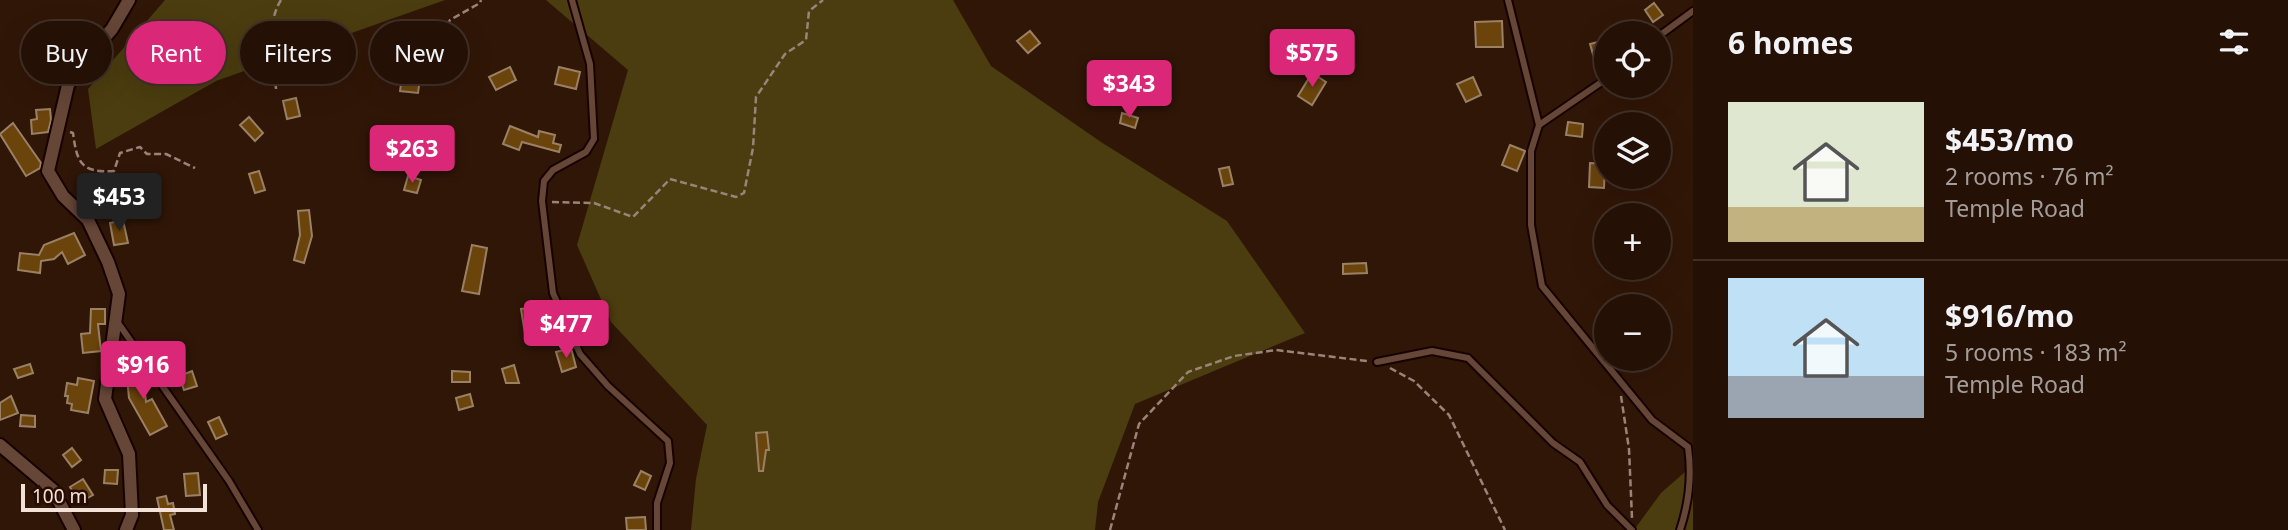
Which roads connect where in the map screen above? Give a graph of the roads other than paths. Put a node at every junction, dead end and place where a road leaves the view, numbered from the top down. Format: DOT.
graph roads {
  1 [pos="129,0"];
  2 [pos="572,0"];
  3 [pos="1508,0"];
  4 [pos="1693,11"];
  5 [pos="1671,27"];
  6 [pos="1594,87"];
  7 [pos="1539,125"];
  8 [pos="115,319"];
  9 [pos="1377,362"];
  10 [pos="0,445"];
  11 [pos="75,530"];
  12 [pos="126,530"];
  13 [pos="258,530"];
  14 [pos="657,530"];
  15 [pos="1632,530"];
  16 [pos="1680,530"];
  1 -- 8 [label="street"];
  2 -- 14 [label="lane"];
  3 -- 7 [label="lane"];
  4 -- 5 [label="lane"];
  6 -- 7 [label="lane"];
  7 -- 16 [label="lane"];
  8 -- 12 [label="street"];
  8 -- 13 [label="lane"];
  9 -- 15 [label="lane"];
  10 -- 11 [label="street"];
}
